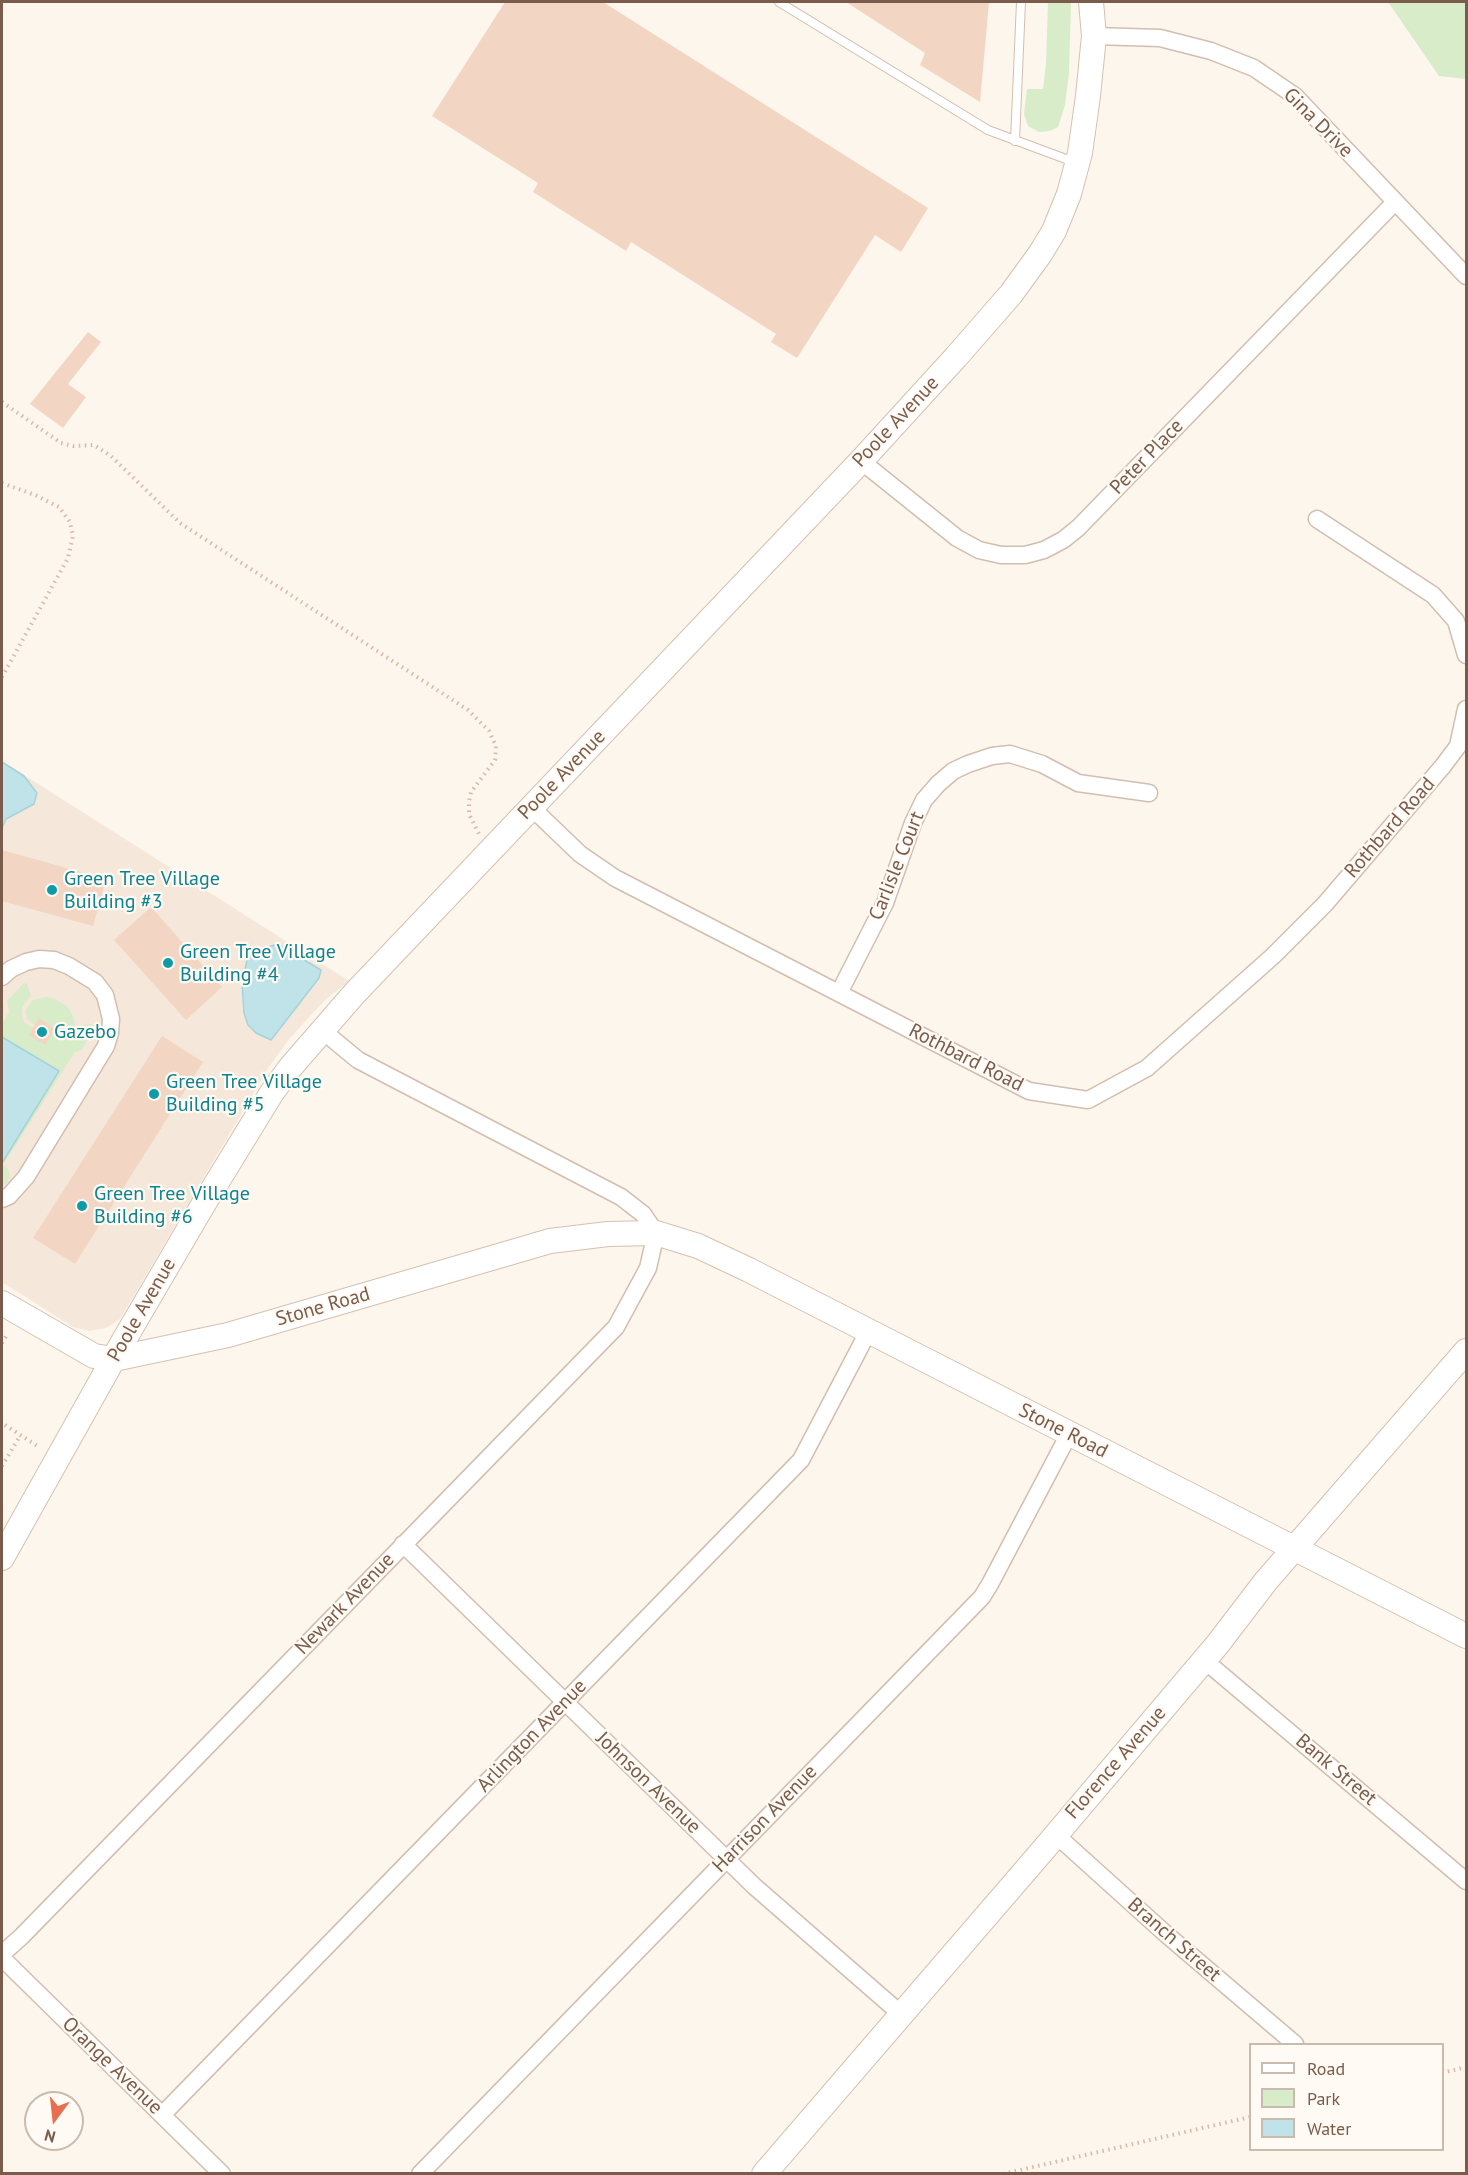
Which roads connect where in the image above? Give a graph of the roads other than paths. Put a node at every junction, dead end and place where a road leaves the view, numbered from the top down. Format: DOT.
graph roads {
  1 [pos="779,2"];
  2 [pos="1021,2"];
  3 [pos="1091,2"];
  4 [pos="1094,36"];
  5 [pos="1015,141"];
  6 [pos="1077,163"];
  7 [pos="1395,202"];
  8 [pos="1467,276"];
  9 [pos="861,461"];
  10 [pos="1317,519"];
  11 [pos="1467,655"];
  12 [pos="1467,709"];
  13 [pos="1149,793"];
  14 [pos="531,807"];
  15 [pos="2,977"];
  16 [pos="839,993"];
  17 [pos="323,1031"];
  18 [pos="2,1199"];
  19 [pos="656,1233"];
  20 [pos="2,1303"];
  21 [pos="868,1332"];
  22 [pos="1467,1351"];
  23 [pos="114,1359"];
  24 [pos="1069,1434"];
  25 [pos="403,1544"];
  26 [pos="1295,1548"];
  27 [pos="2,1558"];
  28 [pos="1467,1636"];
  29 [pos="1204,1660"];
  30 [pos="565,1702"];
  31 [pos="1055,1834"];
  32 [pos="726,1859"];
  33 [pos="1467,1881"];
  34 [pos="2,1956"];
  35 [pos="901,2014"];
  36 [pos="1294,2043"];
  37 [pos="162,2115"];
  38 [pos="222,2174"];
  39 [pos="420,2174"];
  40 [pos="764,2174"];
  1 -- 5 [label="lane"];
  2 -- 5 [label="lane"];
  3 -- 4 [label="street, Poole Avenue"];
  4 -- 6 [label="street, Poole Avenue"];
  4 -- 7 [label="street, Gina Drive"];
  5 -- 6 [label="lane"];
  6 -- 9 [label="street, Poole Avenue"];
  7 -- 8 [label="street, Gina Drive"];
  7 -- 9 [label="street, Peter Place"];
  9 -- 14 [label="street, Poole Avenue"];
  10 -- 11 [label="street"];
  12 -- 16 [label="street, Rothbard Road"];
  13 -- 16 [label="street, Carlisle Court"];
  14 -- 16 [label="street, Rothbard Road"];
  14 -- 17 [label="street, Poole Avenue"];
  15 -- 18 [label="street"];
  17 -- 19 [label="street"];
  17 -- 23 [label="street, Poole Avenue"];
  19 -- 21 [label="street, Stone Road"];
  19 -- 23 [label="street, Stone Road"];
  19 -- 25 [label="street, Newark Avenue"];
  20 -- 23 [label="street, Stone Road"];
  21 -- 24 [label="street, Stone Road"];
  21 -- 30 [label="street, Arlington Avenue"];
  22 -- 26 [label="street, Florence Avenue"];
  23 -- 27 [label="street, Poole Avenue"];
  24 -- 26 [label="street, Stone Road"];
  24 -- 32 [label="street, Harrison Avenue"];
  25 -- 30 [label="street, Johnson Avenue"];
  25 -- 34 [label="street, Newark Avenue"];
  26 -- 28 [label="street, Stone Road"];
  26 -- 29 [label="street, Florence Avenue"];
  29 -- 31 [label="street, Florence Avenue"];
  29 -- 33 [label="street, Bank Street"];
  30 -- 32 [label="street, Johnson Avenue"];
  30 -- 37 [label="street, Arlington Avenue"];
  31 -- 35 [label="street, Florence Avenue"];
  31 -- 36 [label="street, Branch Street"];
  32 -- 35 [label="street, Johnson Avenue"];
  32 -- 39 [label="street, Harrison Avenue"];
  34 -- 37 [label="street, Orange Avenue"];
  35 -- 40 [label="street, Florence Avenue"];
  37 -- 38 [label="street, Orange Avenue"];
}
